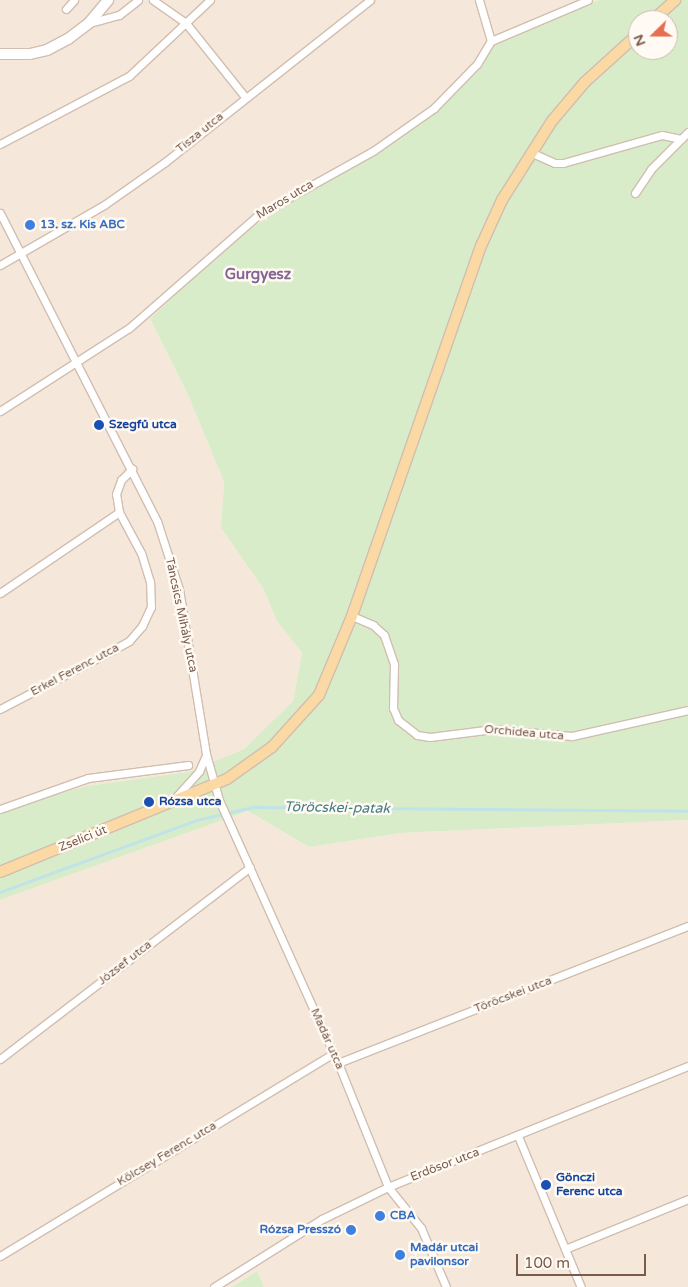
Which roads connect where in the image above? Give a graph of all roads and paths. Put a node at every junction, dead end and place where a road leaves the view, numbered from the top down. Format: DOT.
graph roads {
  1 [pos="74,0"];
  2 [pos="108,0"];
  3 [pos="138,0"];
  4 [pos="153,0"];
  5 [pos="210,0"];
  6 [pos="370,0"];
  7 [pos="479,0"];
  8 [pos="588,0"];
  9 [pos="675,0"];
  10 [pos="66,10"];
  11 [pos="664,10"];
  12 [pos="186,22"];
  13 [pos="89,23"];
  14 [pos="490,41"];
  15 [pos="628,43"];
  16 [pos="0,54"];
  17 [pos="244,97"];
  18 [pos="688,132"];
  19 [pos="681,139"];
  20 [pos="0,144"];
  21 [pos="530,152"];
  22 [pos="635,193"];
  23 [pos="0,213"];
  24 [pos="20,251"];
  25 [pos="0,265"];
  26 [pos="77,361"];
  27 [pos="0,411"];
  28 [pos="132,469"];
  29 [pos="119,512"];
  30 [pos="0,593"];
  31 [pos="352,616"];
  32 [pos="0,709"];
  33 [pos="688,710"];
  34 [pos="206,754"];
  35 [pos="188,765"];
  36 [pos="214,785"];
  37 [pos="166,806"];
  38 [pos="0,809"];
  39 [pos="250,867"];
  40 [pos="0,872"];
  41 [pos="688,926"];
  42 [pos="334,1053"];
  43 [pos="0,1059"];
  44 [pos="338,1063"];
  45 [pos="688,1066"];
  46 [pos="518,1136"];
  47 [pos="388,1187"];
  48 [pos="688,1199"];
  49 [pos="565,1249"];
  50 [pos="0,1256"];
  51 [pos="214,1287"];
  52 [pos="446,1287"];
  53 [pos="581,1287"];
  1 -- 10 [label="street"];
  2 -- 13 [label="street"];
  3 -- 13 [label="street"];
  4 -- 12 [label="street"];
  5 -- 12 [label="street"];
  6 -- 17 [label="street, Tisza utca"];
  7 -- 14 [label="street"];
  8 -- 14 [label="street"];
  9 -- 11 [label="main road"];
  12 -- 17 [label="street"];
  12 -- 20 [label="street"];
  13 -- 16 [label="street"];
  14 -- 26 [label="street, Maros utca"];
  15 -- 21 [label="main road, Zselici út"];
  17 -- 24 [label="street, Tisza utca"];
  18 -- 19 [label="street"];
  19 -- 21 [label="street"];
  19 -- 22 [label="street"];
  21 -- 31 [label="main road, Zselici út"];
  23 -- 24 [label="street, Táncsics Mihály utca"];
  24 -- 25 [label="street, Tisza utca"];
  24 -- 26 [label="street, Táncsics Mihály utca"];
  26 -- 27 [label="street, Maros utca"];
  26 -- 28 [label="street, Táncsics Mihály utca"];
  28 -- 29 [label="street"];
  28 -- 34 [label="street, Táncsics Mihály utca"];
  29 -- 30 [label="street"];
  29 -- 32 [label="street, Erkel Ferenc utca"];
  31 -- 33 [label="street, Orchidea utca"];
  31 -- 36 [label="main road, Zselici út"];
  34 -- 36 [label="street, Táncsics Mihály utca"];
  34 -- 37 [label="street"];
  35 -- 38 [label="street"];
  36 -- 37 [label="main road, Zselici út"];
  36 -- 39 [label="street, Madár utca"];
  37 -- 40 [label="main road, Zselici út"];
  39 -- 42 [label="street, Madár utca"];
  39 -- 43 [label="street, József utca"];
  41 -- 44 [label="street, Töröcskei utca"];
  42 -- 44 [label="street, Madár utca"];
  42 -- 50 [label="street, Kölcsey Ferenc utca"];
  44 -- 47 [label="street, Madár utca"];
  45 -- 46 [label="street, Erdősor utca"];
  46 -- 47 [label="street, Erdősor utca"];
  46 -- 49 [label="street"];
  47 -- 51 [label="street, Erdősor utca"];
  47 -- 52 [label="street, Madár utca"];
  48 -- 49 [label="street"];
  49 -- 53 [label="street"];
}
